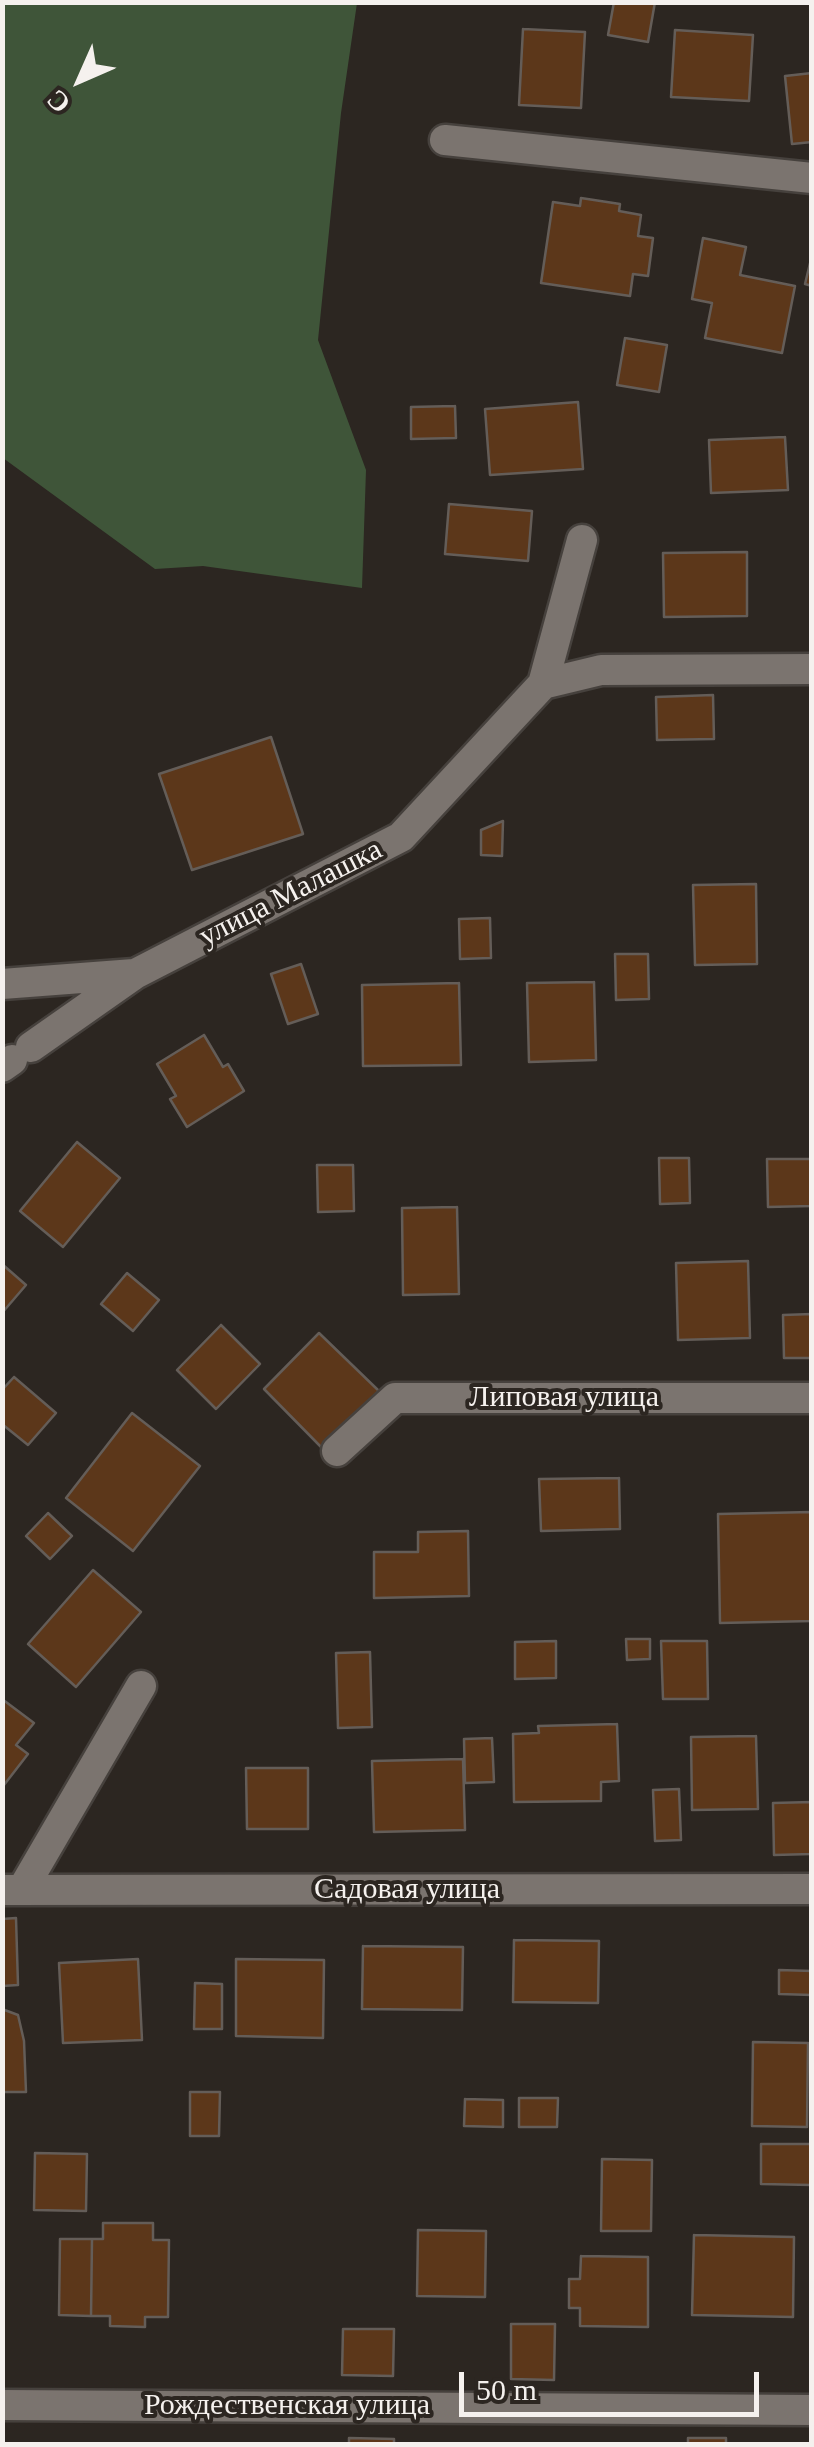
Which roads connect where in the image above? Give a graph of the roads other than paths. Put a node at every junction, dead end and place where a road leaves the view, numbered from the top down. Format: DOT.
graph roads {
  1 [pos="446,140"];
  2 [pos="812,178"];
  3 [pos="582,540"];
  4 [pos="812,669"];
  5 [pos="543,684"];
  6 [pos="135,974"];
  7 [pos="2,984"];
  8 [pos="15,1058"];
  9 [pos="812,1398"];
  10 [pos="337,1451"];
  11 [pos="141,1686"];
  12 [pos="12,1890"];
  13 [pos="812,1890"];
  14 [pos="2,2405"];
  15 [pos="812,2410"];
  1 -- 2 [label="street"];
  3 -- 5 [label="street"];
  4 -- 5 [label="street"];
  5 -- 6 [label="street, улица Малашка"];
  6 -- 7 [label="street"];
  6 -- 8 [label="street, улица Малашка"];
  9 -- 10 [label="street, Липовая улица"];
  11 -- 12 [label="street"];
  12 -- 13 [label="street, Садовая улица"];
  14 -- 15 [label="street, Рождественская улица"];
}
